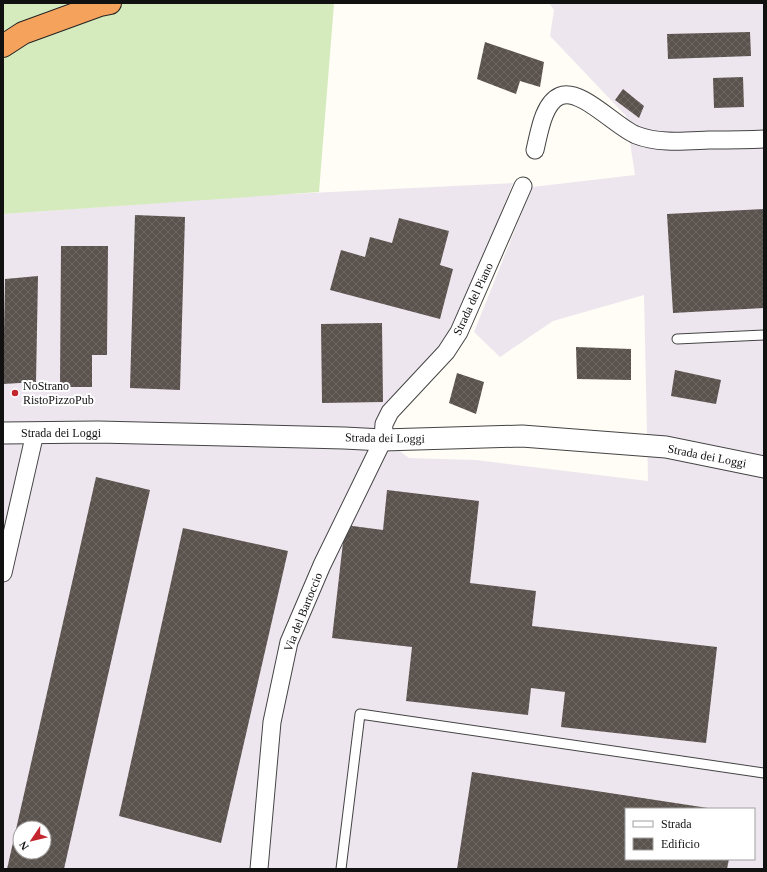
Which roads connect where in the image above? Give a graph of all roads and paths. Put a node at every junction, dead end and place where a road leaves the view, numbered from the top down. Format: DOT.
graph roads {
  1 [pos="110,3"];
  2 [pos="3,46"];
  3 [pos="764,139"];
  4 [pos="535,150"];
  5 [pos="523,186"];
  6 [pos="764,334"];
  7 [pos="677,339"];
  8 [pos="3,433"];
  9 [pos="35,433"];
  10 [pos="384,440"];
  11 [pos="764,467"];
  12 [pos="3,574"];
  13 [pos="764,773"];
  14 [pos="259,869"];
  15 [pos="341,869"];
  1 -- 2 [label="highway"];
  3 -- 4 [label="street"];
  5 -- 10 [label="street, Strada del Piano"];
  6 -- 7 [label="lane"];
  8 -- 9 [label="street, Strada dei Loggi"];
  9 -- 10 [label="street, Strada dei Loggi"];
  9 -- 12 [label="street"];
  10 -- 11 [label="street, Strada dei Loggi"];
  10 -- 14 [label="street, Via del Bartoccio"];
  13 -- 15 [label="lane"];
}
